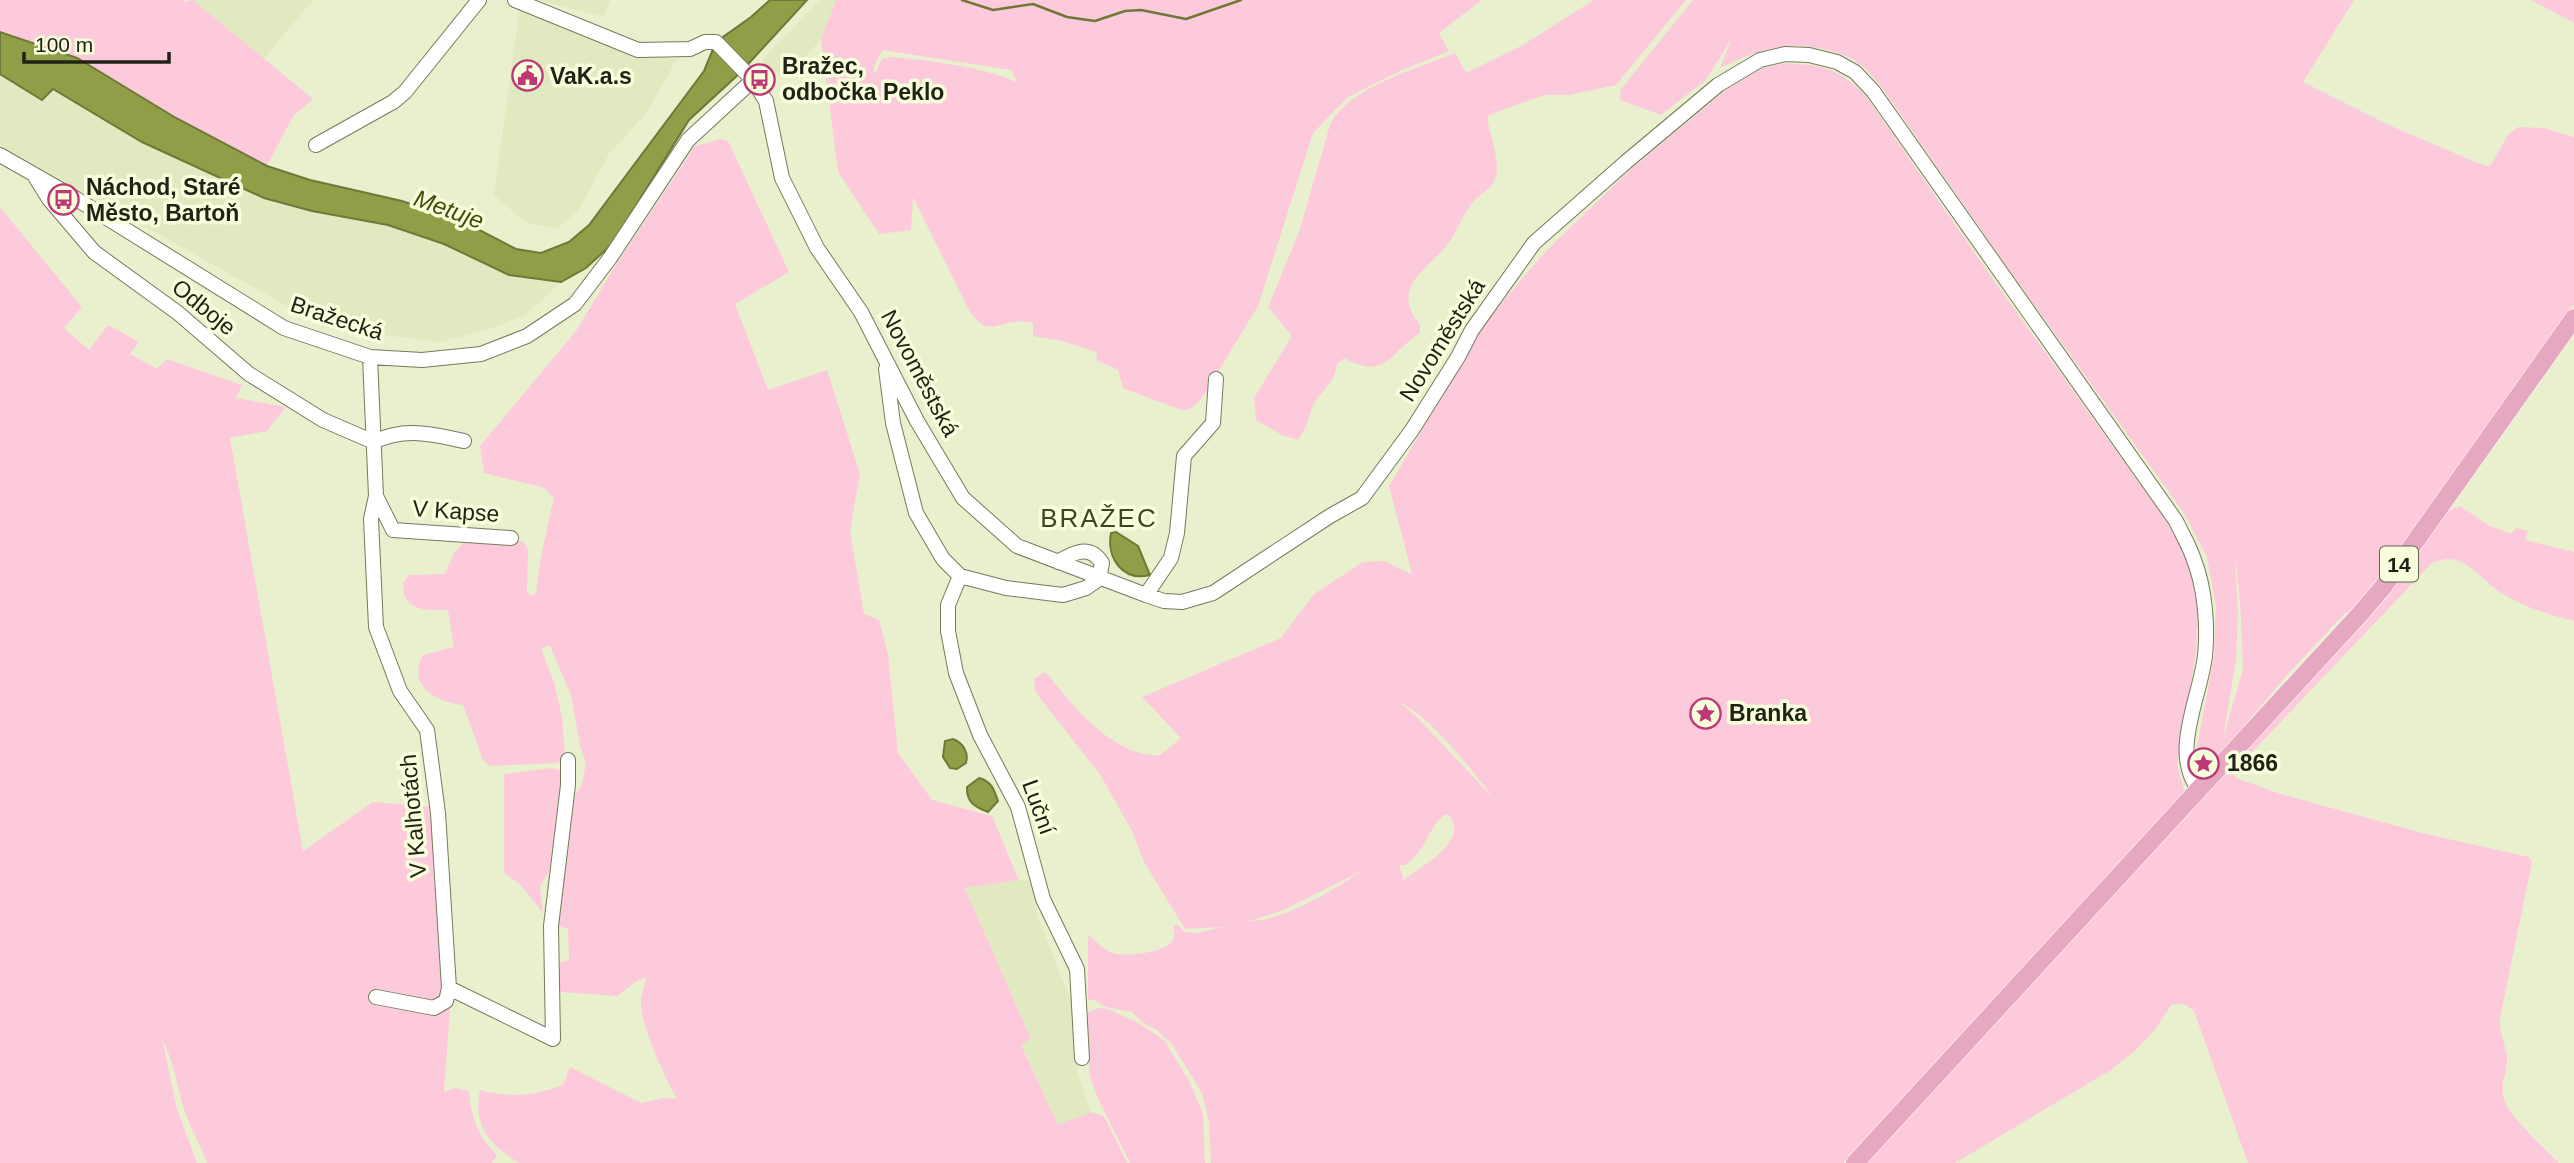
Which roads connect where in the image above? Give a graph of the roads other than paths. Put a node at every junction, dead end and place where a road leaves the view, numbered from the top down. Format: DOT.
graph roads {
  1 [pos="479,0"];
  2 [pos="515,0"];
  3 [pos="750,76"];
  4 [pos="316,145"];
  5 [pos="0,155"];
  6 [pos="33,174"];
  7 [pos="70,195"];
  8 [pos="2574,318"];
  9 [pos="370,357"];
  10 [pos="885,360"];
  11 [pos="1216,379"];
  12 [pos="464,441"];
  13 [pos="374,442"];
  14 [pos="376,496"];
  15 [pos="511,538"];
  16 [pos="1058,562"];
  17 [pos="960,576"];
  18 [pos="1099,579"];
  19 [pos="1146,595"];
  20 [pos="568,760"];
  21 [pos="2199,790"];
  22 [pos="449,988"];
  23 [pos="376,997"];
  24 [pos="1082,1058"];
  25 [pos="1855,1163"];
  1 -- 4 [label="street"];
  2 -- 3 [label="street, Novoměstská"];
  3 -- 9 [label="street, Bražecká"];
  3 -- 10 [label="street, Novoměstská"];
  5 -- 6 [label="street, Odboje"];
  6 -- 7 [label="street, Odboje"];
  6 -- 13 [label="street, Odboje"];
  7 -- 9 [label="street, Bražecká"];
  8 -- 21 [label="main road, 14"];
  9 -- 13 [label="street, V Kalhotách"];
  10 -- 16 [label="street, Novoměstská"];
  10 -- 17 [label="street"];
  11 -- 19 [label="street"];
  12 -- 13 [label="street"];
  13 -- 14 [label="street, V Kalhotách"];
  14 -- 15 [label="street, V Kapse"];
  14 -- 22 [label="street, V Kalhotách"];
  16 -- 18 [label="street, Novoměstská"];
  16 -- 18 [label="street"];
  17 -- 18 [label="street"];
  17 -- 24 [label="street, Luční"];
  18 -- 19 [label="street, Novoměstská"];
  19 -- 21 [label="street, Novoměstská"];
  20 -- 22 [label="street"];
  21 -- 25 [label="main road, 14"];
  22 -- 23 [label="street"];
}
